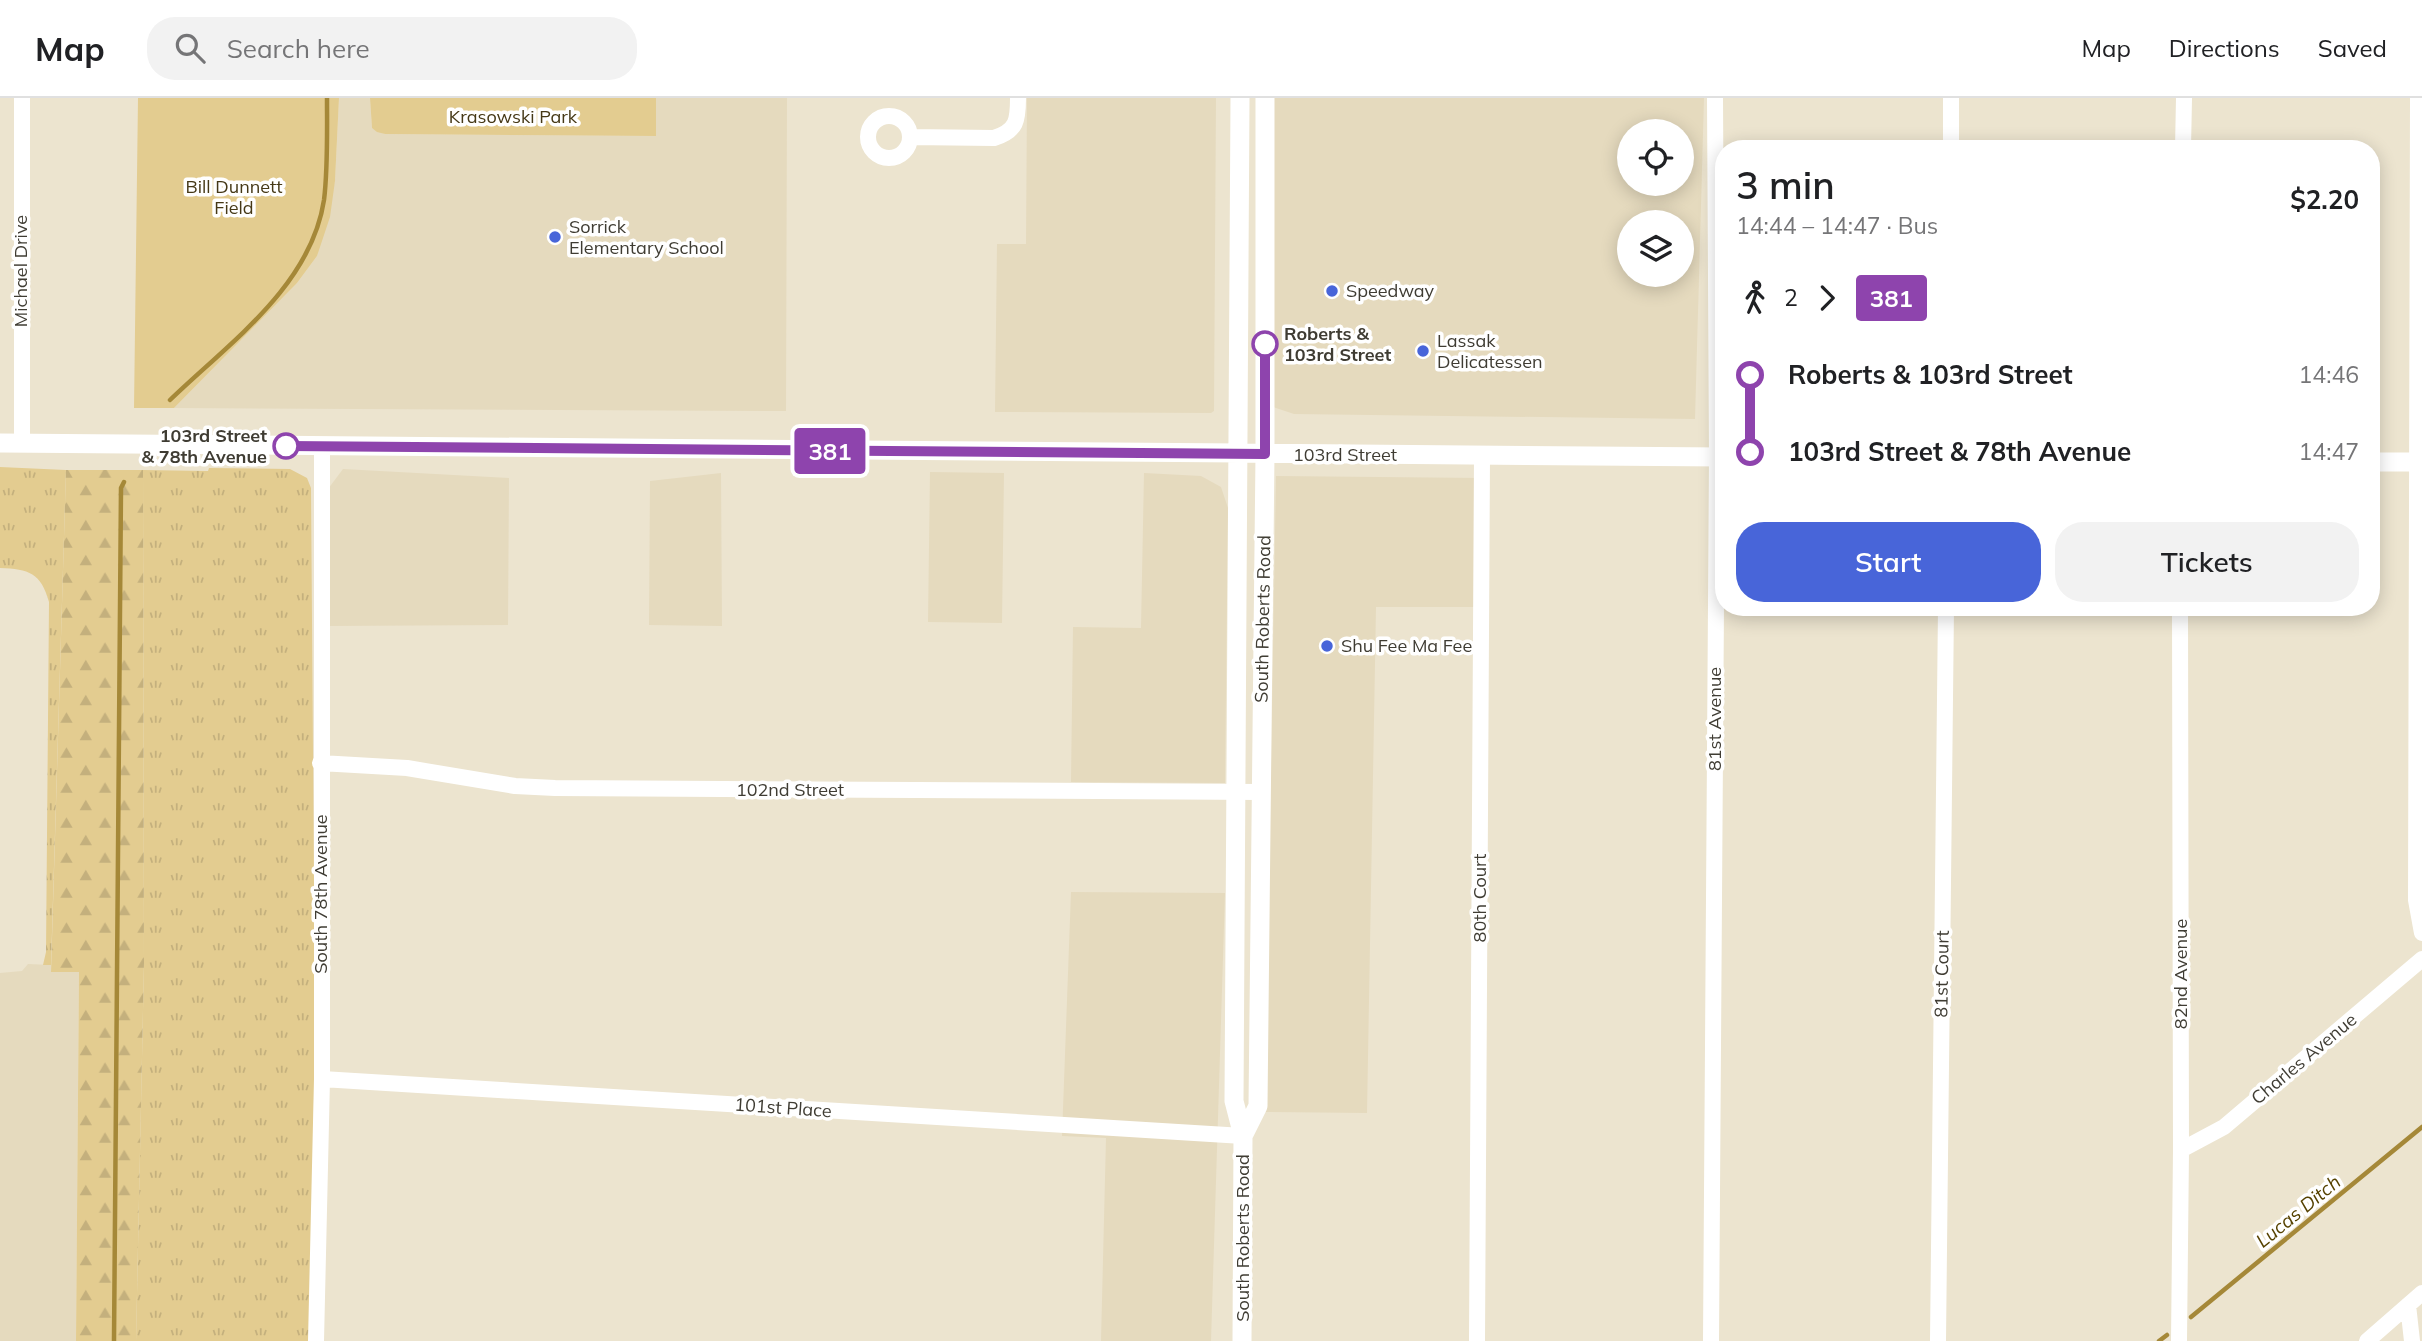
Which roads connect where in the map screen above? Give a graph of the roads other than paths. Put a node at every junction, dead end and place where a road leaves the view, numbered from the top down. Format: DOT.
graph roads {
  1 [pos="22,98"];
  2 [pos="1018,98"];
  3 [pos="1240,98"];
  4 [pos="1265,98"];
  5 [pos="1714,98"];
  6 [pos="1951,98"];
  7 [pos="2184,98"];
  8 [pos="2418,98"];
  9 [pos="910,137"];
  10 [pos="1951,140"];
  11 [pos="2183,140"];
  12 [pos="1715,158"];
  13 [pos="0,443"];
  14 [pos="22,443"];
  15 [pos="322,446"];
  16 [pos="1237,454"];
  17 [pos="1265,454"];
  18 [pos="1482,456"];
  19 [pos="1715,457"];
  20 [pos="2380,461"];
  21 [pos="2421,462"];
  22 [pos="1718,616"];
  23 [pos="1946,616"];
  24 [pos="2180,616"];
  25 [pos="320,763"];
  26 [pos="1261,792"];
  27 [pos="1236,793"];
  28 [pos="2422,933"];
  29 [pos="2422,959"];
  30 [pos="322,1079"];
  31 [pos="1243,1136"];
  32 [pos="2182,1150"];
  33 [pos="2422,1293"];
  34 [pos="2408,1305"];
  35 [pos="316,1341"];
  36 [pos="1242,1341"];
  37 [pos="1477,1341"];
  38 [pos="1711,1341"];
  39 [pos="1938,1341"];
  40 [pos="2179,1341"];
  41 [pos="2367,1341"];
  42 [pos="2412,1341"];
  1 -- 14 [label="street, Michael Drive"];
  2 -- 9 [label="street"];
  3 -- 16 [label="street, South Roberts Road"];
  4 -- 17 [label="street, South Roberts Road"];
  5 -- 12 [label="street, 81st Avenue"];
  6 -- 10 [label="street"];
  7 -- 11 [label="street"];
  8 -- 21 [label="street"];
  13 -- 14 [label="street, 103rd Street"];
  14 -- 15 [label="street, 103rd Street"];
  15 -- 16 [label="street, 103rd Street"];
  15 -- 25 [label="street, South 78th Avenue"];
  16 -- 17 [label="street, 103rd Street"];
  16 -- 27 [label="street, South Roberts Road"];
  17 -- 18 [label="street, 103rd Street"];
  17 -- 26 [label="street, South Roberts Road"];
  18 -- 19 [label="street, 103rd Street"];
  18 -- 37 [label="street, 80th Court"];
  20 -- 21 [label="street"];
  21 -- 28 [label="street"];
  22 -- 38 [label="street, 81st Avenue"];
  23 -- 39 [label="street, 81st Court"];
  24 -- 32 [label="street, 82nd Avenue"];
  25 -- 27 [label="street, 102nd Street"];
  25 -- 30 [label="street, South 78th Avenue"];
  26 -- 27 [label="street, 102nd Street"];
  26 -- 31 [label="street, South Roberts Road"];
  27 -- 31 [label="street, South Roberts Road"];
  29 -- 32 [label="street, Charles Avenue"];
  30 -- 31 [label="street, 101st Place"];
  30 -- 35 [label="street, South 78th Avenue"];
  31 -- 36 [label="street, South Roberts Road"];
  32 -- 40 [label="street, 82nd Avenue"];
  33 -- 34 [label="street"];
  34 -- 41 [label="street"];
  34 -- 42 [label="street"];
}
